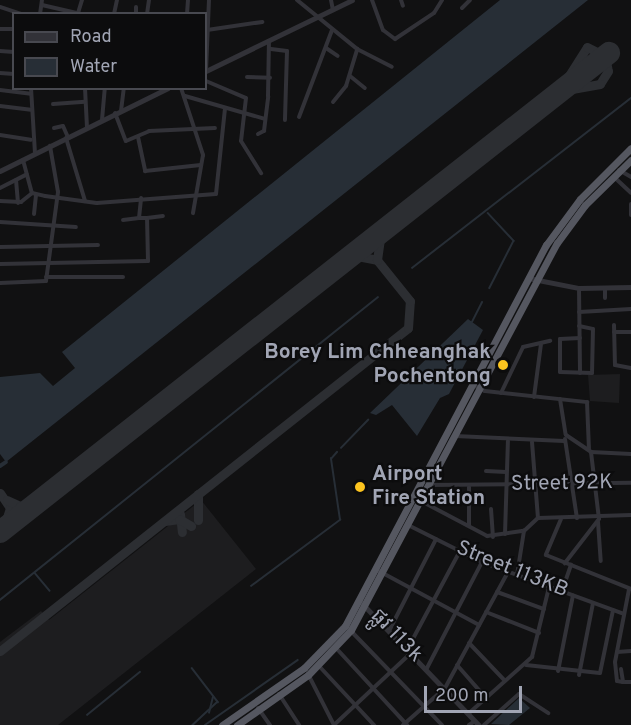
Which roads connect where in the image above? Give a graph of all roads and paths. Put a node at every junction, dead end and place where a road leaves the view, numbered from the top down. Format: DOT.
graph roads {
  1 [pos="209,0"];
  2 [pos="297,0"];
  3 [pos="331,0"];
  4 [pos="352,0"];
  5 [pos="372,0"];
  6 [pos="401,0"];
  7 [pos="442,0"];
  8 [pos="470,0"];
  9 [pos="42,2"];
  10 [pos="403,6"];
  11 [pos="0,7"];
  12 [pos="136,7"];
  13 [pos="462,8"];
  14 [pos="333,11"];
  15 [pos="15,12"];
  16 [pos="69,12"];
  17 [pos="136,12"];
  18 [pos="321,19"];
  19 [pos="262,22"];
  20 [pos="207,30"];
  21 [pos="332,30"];
  22 [pos="269,41"];
  23 [pos="326,48"];
  24 [pos="271,49"];
  25 [pos="357,49"];
  26 [pos="338,56"];
  27 [pos="392,68"];
  28 [pos="207,71"];
  29 [pos="350,76"];
  30 [pos="247,77"];
  31 [pos="270,78"];
  32 [pos="207,81"];
  33 [pos="365,88"];
  34 [pos="0,90"];
  35 [pos="85,90"];
  36 [pos="105,90"];
  37 [pos="124,90"];
  38 [pos="164,90"];
  39 [pos="182,90"];
  40 [pos="31,91"];
  41 [pos="185,96"];
  42 [pos="85,102"];
  43 [pos="333,102"];
  44 [pos="53,104"];
  45 [pos="0,106"];
  46 [pos="225,109"];
  47 [pos="31,110"];
  48 [pos="121,111"];
  49 [pos="116,113"];
  50 [pos="244,116"];
  51 [pos="299,117"];
  52 [pos="266,119"];
  53 [pos="102,120"];
  54 [pos="285,120"];
  55 [pos="54,128"];
  56 [pos="87,128"];
  57 [pos="215,128"];
  58 [pos="196,130"];
  59 [pos="258,134"];
  60 [pos="0,135"];
  61 [pos="138,137"];
  62 [pos="67,138"];
  63 [pos="31,140"];
  64 [pos="50,146"];
  65 [pos="631,148"];
  66 [pos="35,154"];
  67 [pos="23,160"];
  68 [pos="631,160"];
  69 [pos="201,165"];
  70 [pos="614,165"];
  71 [pos="0,171"];
  72 [pos="620,171"];
  73 [pos="261,173"];
  74 [pos="27,174"];
  75 [pos="614,177"];
  76 [pos="631,177"];
  77 [pos="16,180"];
  78 [pos="0,188"];
  79 [pos="193,192"];
  80 [pos="631,193"];
  81 [pos="34,194"];
  82 [pos="57,198"];
  83 [pos="141,198"];
  84 [pos="0,201"];
  85 [pos="85,201"];
  86 [pos="18,203"];
  87 [pos="631,204"];
  88 [pos="193,213"];
  89 [pos="34,214"];
  90 [pos="631,215"];
  91 [pos="163,216"];
  92 [pos="139,218"];
  93 [pos="147,218"];
  94 [pos="123,220"];
  95 [pos="0,222"];
  96 [pos="50,227"];
  97 [pos="76,227"];
  98 [pos="99,245"];
  99 [pos="0,247"];
  100 [pos="48,247"];
  101 [pos="0,264"];
  102 [pos="47,264"];
  103 [pos="46,277"];
  104 [pos="123,278"];
  105 [pos="532,280"];
  106 [pos="0,283"];
  107 [pos="631,287"];
  108 [pos="579,288"];
  109 [pos="605,288"];
  110 [pos="604,298"];
  111 [pos="631,309"];
  112 [pos="579,312"];
  113 [pos="614,325"];
  114 [pos="579,326"];
  115 [pos="614,332"];
  116 [pos="631,332"];
  117 [pos="580,338"];
  118 [pos="550,341"];
  119 [pos="540,344"];
  120 [pos="631,368"];
  121 [pos="580,373"];
  122 [pos="476,386"];
  123 [pos="501,393"];
  124 [pos="534,397"];
  125 [pos="560,399"];
  126 [pos="455,436"];
  127 [pos="565,438"];
  128 [pos="508,441"];
  129 [pos="532,442"];
  130 [pos="590,451"];
  131 [pos="631,454"];
  132 [pos="486,471"];
  133 [pos="506,472"];
  134 [pos="571,482"];
  135 [pos="596,482"];
  136 [pos="631,483"];
  137 [pos="425,484"];
  138 [pos="505,485"];
  139 [pos="535,486"];
  140 [pos="469,487"];
  141 [pos="421,501"];
  142 [pos="491,509"];
  143 [pos="631,515"];
  144 [pos="538,518"];
  145 [pos="577,518"];
  146 [pos="561,519"];
  147 [pos="598,520"];
  148 [pos="405,523"];
  149 [pos="469,525"];
  150 [pos="524,531"];
  151 [pos="506,534"];
  152 [pos="494,537"];
  153 [pos="436,539"];
  154 [pos="460,551"];
  155 [pos="601,561"];
  156 [pos="482,562"];
  157 [pos="565,563"];
  158 [pos="571,566"];
  159 [pos="380,572"];
  160 [pos="508,572"];
  161 [pos="517,575"];
  162 [pos="549,586"];
  163 [pos="411,588"];
  164 [pos="630,589"];
  165 [pos="562,591"];
  166 [pos="497,592"];
  167 [pos="573,595"];
  168 [pos="433,600"];
  169 [pos="363,603"];
  170 [pos="593,603"];
  171 [pos="544,609"];
  172 [pos="614,610"];
  173 [pos="455,612"];
  174 [pos="486,612"];
  175 [pos="624,614"];
  176 [pos="479,625"];
  177 [pos="348,628"];
  178 [pos="390,629"];
  179 [pos="539,633"];
  180 [pos="469,643"];
  181 [pos="336,648"];
  182 [pos="410,650"];
  183 [pos="631,651"];
  184 [pos="617,652"];
  185 [pos="457,665"];
  186 [pos="526,665"];
  187 [pos="319,666"];
  188 [pos="427,668"];
  189 [pos="621,669"];
  190 [pos="306,671"];
  191 [pos="392,671"];
  192 [pos="558,672"];
  193 [pos="579,675"];
  194 [pos="505,681"];
  195 [pos="623,682"];
  196 [pos="631,682"];
  197 [pos="275,688"];
  198 [pos="374,688"];
  199 [pos="444,688"];
  200 [pos="280,695"];
  201 [pos="486,698"];
  202 [pos="355,705"];
  203 [pos="257,706"];
  204 [pos="424,706"];
  205 [pos="548,713"];
  206 [pos="468,714"];
  207 [pos="477,723"];
  208 [pos="336,724"];
  209 [pos="405,724"];
  210 [pos="222,725"];
  211 [pos="237,725"];
  212 [pos="270,725"];
  213 [pos="299,725"];
  214 [pos="374,725"];
  215 [pos="442,725"];
  216 [pos="470,725"];
  217 [pos="484,725"];
  1 -- 20 [label="street"];
  2 -- 18 [label="street"];
  3 -- 14 [label="street"];
  4 -- 14 [label="street"];
  5 -- 7 [label="street"];
  6 -- 10 [label="street"];
  8 -- 13 [label="street"];
  9 -- 16 [label="street"];
  11 -- 15 [label="street"];
  12 -- 17 [label="street"];
  14 -- 18 [label="street"];
  18 -- 21 [label="street"];
  18 -- 22 [label="street"];
  19 -- 20 [label="street"];
  21 -- 23 [label="street"];
  21 -- 25 [label="street"];
  22 -- 24 [label="street"];
  22 -- 28 [label="street"];
  23 -- 26 [label="street"];
  23 -- 51 [label="street"];
  24 -- 31 [label="street"];
  24 -- 54 [label="street"];
  25 -- 27 [label="street"];
  25 -- 29 [label="street"];
  29 -- 33 [label="street"];
  29 -- 43 [label="street"];
  30 -- 31 [label="street"];
  31 -- 52 [label="street"];
  32 -- 50 [label="street"];
  34 -- 40 [label="street"];
  35 -- 42 [label="street"];
  36 -- 53 [label="street"];
  37 -- 48 [label="street"];
  38 -- 48 [label="street"];
  39 -- 41 [label="street"];
  40 -- 47 [label="street"];
  41 -- 46 [label="street"];
  41 -- 58 [label="street"];
  42 -- 44 [label="street"];
  42 -- 56 [label="street"];
  45 -- 47 [label="street"];
  46 -- 50 [label="street"];
  46 -- 79 [label="street"];
  47 -- 63 [label="street"];
  48 -- 49 [label="street"];
  49 -- 53 [label="street"];
  49 -- 61 [label="street"];
  50 -- 52 [label="street"];
  50 -- 73 [label="street"];
  52 -- 59 [label="street"];
  53 -- 56 [label="street"];
  55 -- 62 [label="street"];
  56 -- 62 [label="street"];
  57 -- 58 [label="street"];
  58 -- 61 [label="street"];
  58 -- 69 [label="street"];
  60 -- 63 [label="street"];
  61 -- 69 [label="street"];
  62 -- 64 [label="street"];
  62 -- 85 [label="street"];
  63 -- 66 [label="street"];
  64 -- 66 [label="street"];
  64 -- 82 [label="street"];
  65 -- 70 [label="highway"];
  66 -- 67 [label="street"];
  67 -- 71 [label="street"];
  67 -- 74 [label="street"];
  68 -- 72 [label="highway"];
  69 -- 79 [label="street"];
  70 -- 72 [label="street"];
  70 -- 105 [label="highway"];
  72 -- 75 [label="highway"];
  72 -- 76 [label="street"];
  74 -- 77 [label="street"];
  74 -- 81 [label="street"];
  75 -- 80 [label="street"];
  75 -- 105 [label="highway"];
  77 -- 78 [label="street"];
  77 -- 86 [label="street"];
  79 -- 83 [label="street"];
  79 -- 88 [label="street"];
  81 -- 82 [label="street"];
  81 -- 86 [label="street"];
  81 -- 89 [label="street"];
  82 -- 85 [label="street"];
  82 -- 96 [label="street"];
  83 -- 85 [label="street"];
  83 -- 92 [label="street"];
  84 -- 86 [label="street"];
  87 -- 90 [label="street"];
  91 -- 93 [label="street"];
  92 -- 93 [label="street"];
  92 -- 94 [label="street"];
  93 -- 102 [label="street"];
  95 -- 96 [label="street"];
  96 -- 97 [label="street"];
  96 -- 100 [label="street"];
  98 -- 100 [label="street"];
  99 -- 100 [label="street"];
  100 -- 102 [label="street"];
  101 -- 102 [label="street"];
  102 -- 103 [label="street"];
  103 -- 104 [label="street"];
  103 -- 106 [label="street"];
  105 -- 108 [label="street"];
  105 -- 122 [label="highway"];
  107 -- 109 [label="street"];
  108 -- 109 [label="street"];
  108 -- 112 [label="street"];
  109 -- 110 [label="street"];
  111 -- 112 [label="street"];
  112 -- 114 [label="street"];
  113 -- 115 [label="street"];
  114 -- 117 [label="street"];
  114 -- 121 [label="street"];
  115 -- 116 [label="street"];
  115 -- 120 [label="street"];
  117 -- 121 [label="street"];
  117 -- 121 [label="street"];
  118 -- 119 [label="street"];
  119 -- 123 [label="street"];
  119 -- 124 [label="street"];
  122 -- 123 [label="street"];
  122 -- 126 [label="highway"];
  122 -- 137 [label="highway"];
  123 -- 124 [label="street"];
  124 -- 125 [label="street"];
  125 -- 127 [label="street"];
  125 -- 130 [label="street"];
  126 -- 128 [label="street"];
  126 -- 137 [label="highway"];
  127 -- 129 [label="street"];
  127 -- 130 [label="street"];
  127 -- 134 [label="street"];
  128 -- 129 [label="street"];
  128 -- 133 [label="street"];
  129 -- 139 [label="street"];
  130 -- 131 [label="street"];
  130 -- 135 [label="street"];
  132 -- 133 [label="street"];
  133 -- 138 [label="street"];
  134 -- 135 [label="street, Street 92K"];
  134 -- 139 [label="street, Street 92K"];
  134 -- 145 [label="street"];
  135 -- 136 [label="street, Street 92K"];
  135 -- 147 [label="street"];
  137 -- 140 [label="street, Street 92K"];
  137 -- 141 [label="highway"];
  137 -- 148 [label="highway"];
  138 -- 139 [label="street, Street 92K"];
  138 -- 140 [label="street, Street 92K"];
  138 -- 151 [label="street"];
  139 -- 144 [label="street"];
  140 -- 149 [label="street"];
  141 -- 148 [label="highway"];
  141 -- 149 [label="street"];
  142 -- 152 [label="street"];
  143 -- 147 [label="street"];
  144 -- 146 [label="street"];
  144 -- 150 [label="street"];
  145 -- 146 [label="street"];
  145 -- 147 [label="street"];
  146 -- 157 [label="street"];
  147 -- 155 [label="street"];
  147 -- 157 [label="street"];
  148 -- 153 [label="street, Street 113KB"];
  148 -- 159 [label="highway"];
  149 -- 152 [label="street"];
  150 -- 151 [label="street"];
  150 -- 161 [label="street"];
  151 -- 152 [label="street"];
  153 -- 154 [label="street, Street 113KB"];
  153 -- 163 [label="street"];
  154 -- 156 [label="street, Street 113KB"];
  154 -- 168 [label="street"];
  156 -- 160 [label="street, Street 113KB"];
  156 -- 173 [label="street"];
  157 -- 158 [label="street"];
  158 -- 164 [label="street"];
  158 -- 165 [label="street"];
  159 -- 163 [label="street"];
  159 -- 169 [label="highway"];
  160 -- 161 [label="street, Street 113KB"];
  160 -- 166 [label="street"];
  161 -- 162 [label="street, Street 113KB"];
  162 -- 165 [label="street, Street 113KB"];
  162 -- 171 [label="street"];
  163 -- 168 [label="street"];
  163 -- 178 [label="street"];
  164 -- 175 [label="street"];
  165 -- 167 [label="street, Street 113KB"];
  166 -- 171 [label="street"];
  166 -- 174 [label="street"];
  167 -- 170 [label="street, Street 113KB"];
  167 -- 192 [label="street"];
  168 -- 173 [label="street"];
  168 -- 182 [label="street"];
  169 -- 177 [label="highway"];
  169 -- 178 [label="street, ផ្លូវ 113k"];
  170 -- 172 [label="street, Street 113KB"];
  170 -- 193 [label="street"];
  171 -- 179 [label="street"];
  172 -- 175 [label="street, Street 113KB"];
  172 -- 193 [label="street"];
  173 -- 176 [label="street"];
  173 -- 188 [label="street"];
  174 -- 176 [label="street"];
  174 -- 179 [label="street"];
  175 -- 184 [label="street"];
  176 -- 180 [label="street"];
  177 -- 181 [label="highway"];
  177 -- 190 [label="highway"];
  177 -- 191 [label="street"];
  178 -- 182 [label="street, ផ្លូវ 113k"];
  179 -- 186 [label="street"];
  180 -- 185 [label="street"];
  180 -- 194 [label="street"];
  181 -- 187 [label="highway"];
  181 -- 198 [label="street"];
  182 -- 188 [label="street, ផ្លូវ 113k"];
  182 -- 191 [label="street"];
  183 -- 184 [label="street"];
  184 -- 195 [label="street"];
  185 -- 199 [label="street"];
  185 -- 201 [label="street"];
  186 -- 192 [label="street"];
  186 -- 194 [label="street"];
  187 -- 190 [label="highway"];
  187 -- 202 [label="street"];
  188 -- 199 [label="street, ផ្លូវ 113k"];
  189 -- 195 [label="street"];
  190 -- 197 [label="highway"];
  190 -- 200 [label="highway"];
  190 -- 208 [label="street"];
  191 -- 198 [label="street"];
  191 -- 204 [label="street"];
  192 -- 193 [label="street"];
  194 -- 201 [label="street"];
  195 -- 196 [label="street"];
  197 -- 200 [label="street"];
  197 -- 203 [label="highway"];
  198 -- 202 [label="street"];
  198 -- 209 [label="street"];
  199 -- 204 [label="street"];
  199 -- 206 [label="street, ផ្លូវ 113k"];
  200 -- 203 [label="highway"];
  200 -- 213 [label="street"];
  201 -- 206 [label="street"];
  202 -- 208 [label="street"];
  202 -- 214 [label="street"];
  203 -- 210 [label="highway"];
  203 -- 211 [label="highway"];
  203 -- 212 [label="street"];
  204 -- 209 [label="street"];
  204 -- 215 [label="street"];
  205 -- 217 [label="street"];
  206 -- 207 [label="street, ផ្លូវ 113k"];
  207 -- 216 [label="street"];
}
